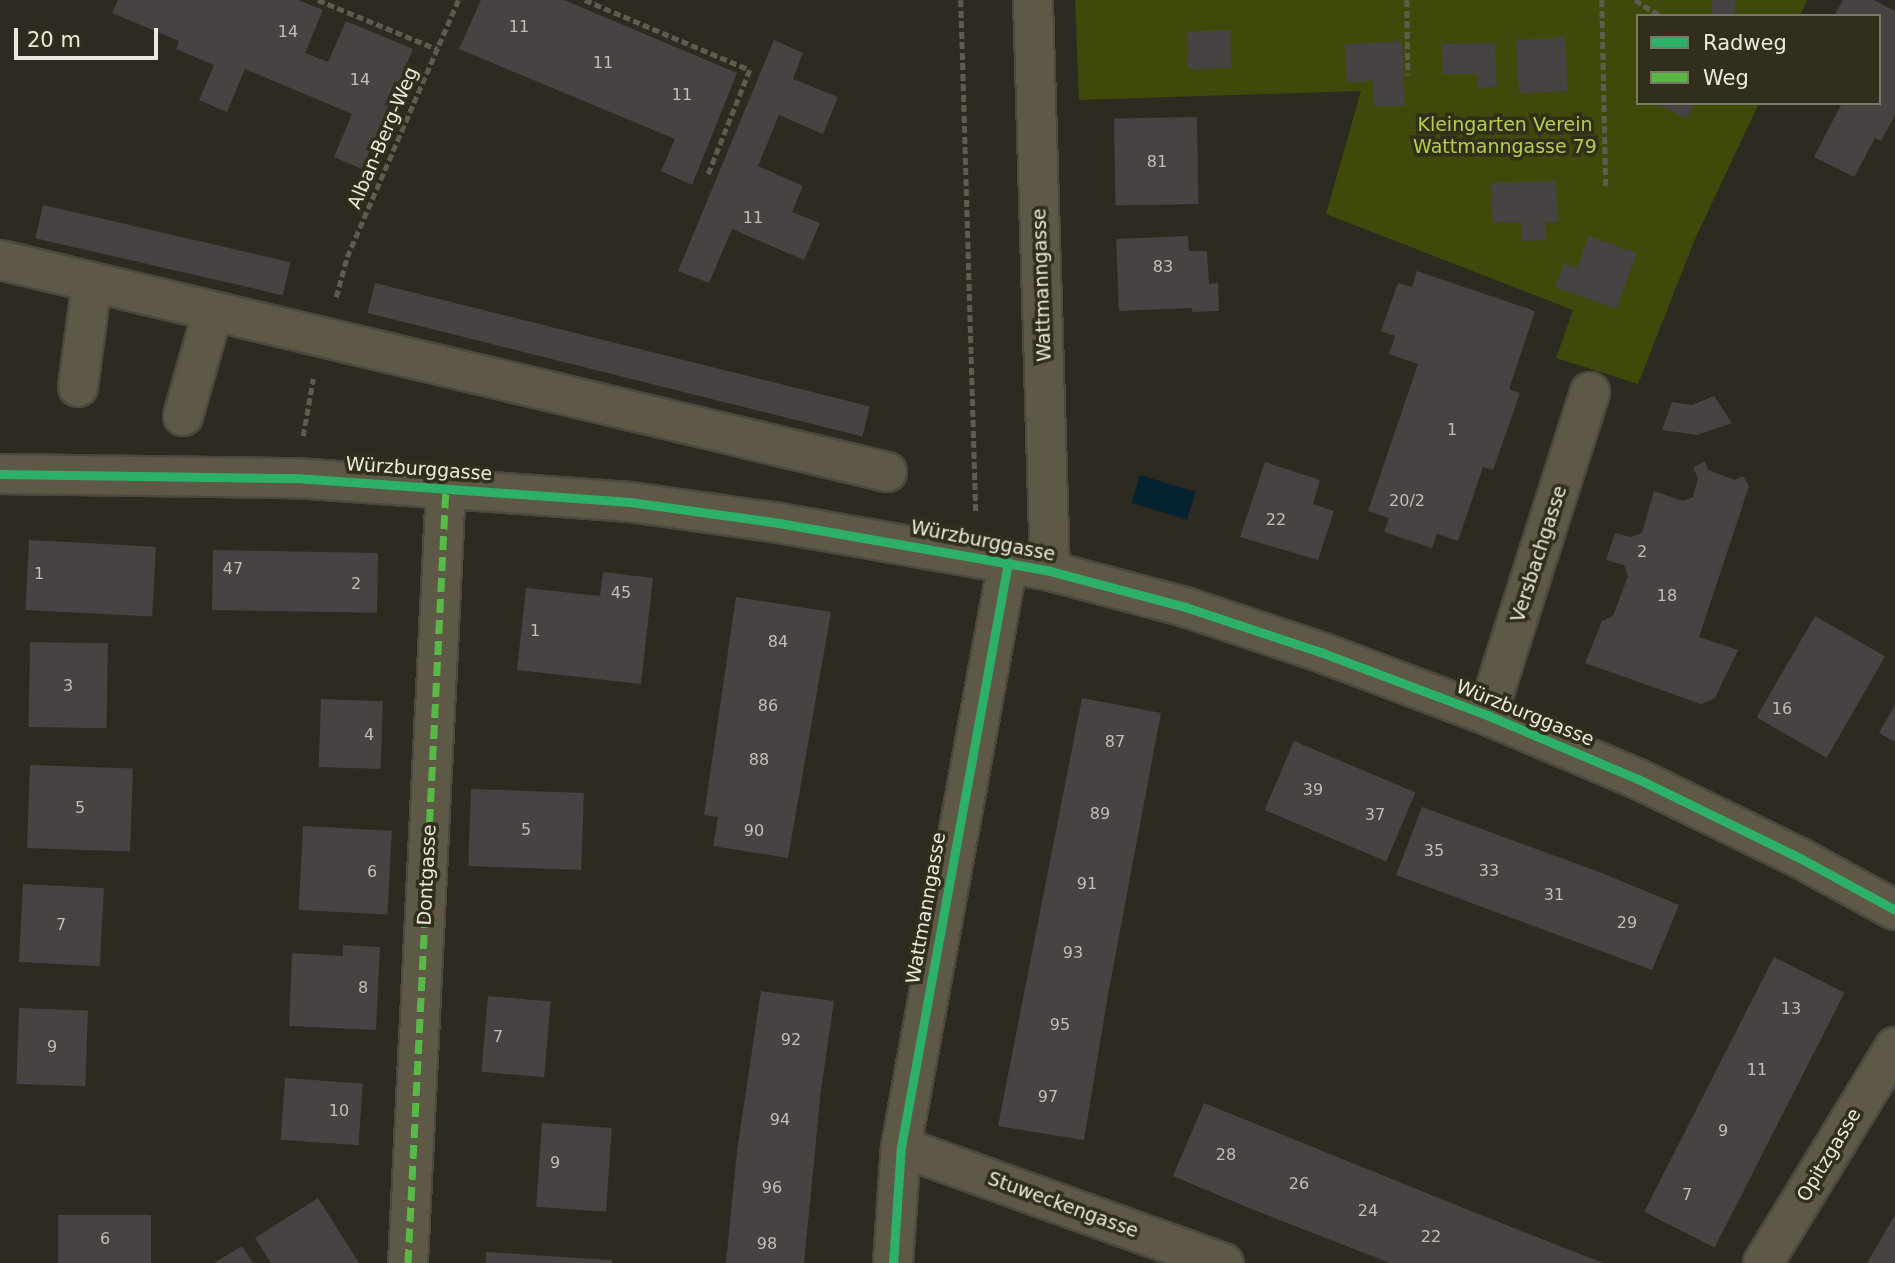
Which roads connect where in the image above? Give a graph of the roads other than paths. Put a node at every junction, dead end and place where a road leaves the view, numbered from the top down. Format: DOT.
graph roads {
  1 [pos="1033,0"];
  2 [pos="0,261"];
  3 [pos="92,282"];
  4 [pos="213,311"];
  5 [pos="78,387"];
  6 [pos="1590,392"];
  7 [pos="183,416"];
  8 [pos="887,472"];
  9 [pos="0,474"];
  10 [pos="446,487"];
  11 [pos="993,559"];
  12 [pos="1050,571"];
  13 [pos="1487,715"];
  14 [pos="1895,910"];
  15 [pos="1895,1047"];
  16 [pos="901,1147"];
  17 [pos="408,1263"];
  18 [pos="892,1263"];
  19 [pos="1224,1263"];
  20 [pos="1763,1263"];
  1 -- 12 [label="street, Wattmanngasse"];
  2 -- 3 [label="street"];
  3 -- 4 [label="street"];
  3 -- 5 [label="street"];
  4 -- 7 [label="street"];
  4 -- 8 [label="street"];
  6 -- 13 [label="street, Versbachgasse"];
  9 -- 10 [label="street, Würzburggasse"];
  10 -- 11 [label="street, Würzburggasse"];
  10 -- 17 [label="street, Dontgasse"];
  11 -- 12 [label="street, Würzburggasse"];
  11 -- 16 [label="street, Wattmanngasse"];
  12 -- 13 [label="street, Würzburggasse"];
  13 -- 14 [label="street, Würzburggasse"];
  15 -- 20 [label="street, Opitzgasse"];
  16 -- 18 [label="street, Wattmanngasse"];
  16 -- 19 [label="street, Stuweckengasse"];
}
